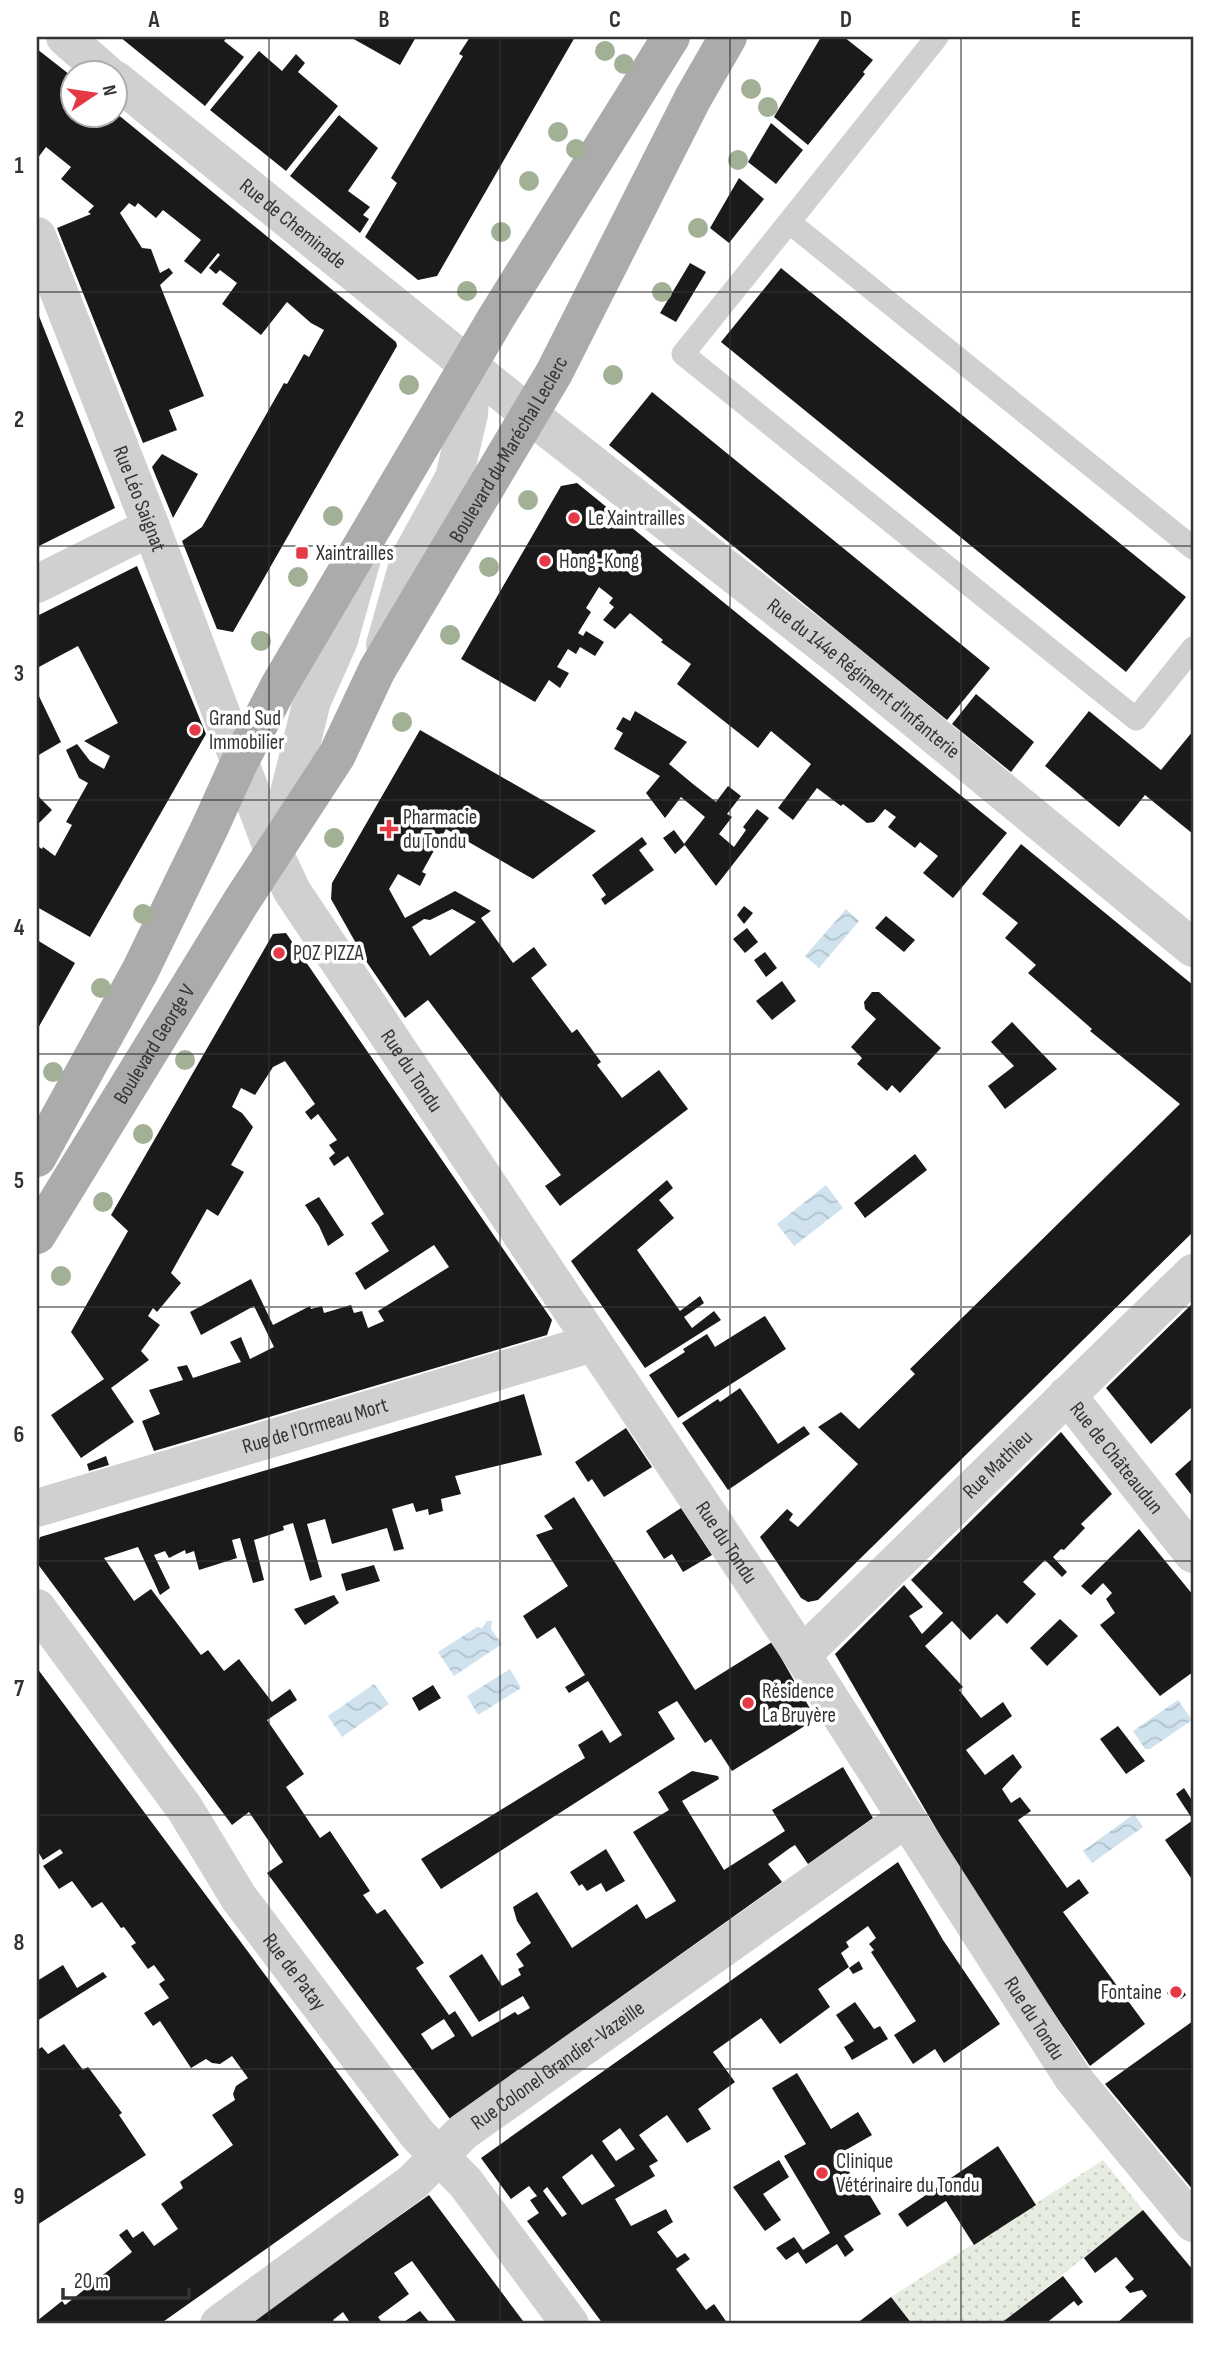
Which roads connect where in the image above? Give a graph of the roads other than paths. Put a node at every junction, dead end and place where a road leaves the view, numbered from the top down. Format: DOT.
graph roads {
  1 [pos="65,37"];
  2 [pos="671,37"];
  3 [pos="728,37"];
  4 [pos="931,39"];
  5 [pos="91,60"];
  6 [pos="130,91"];
  7 [pos="789,222"];
  8 [pos="37,236"];
  9 [pos="468,366"];
  10 [pos="530,415"];
  11 [pos="151,527"];
  12 [pos="368,536"];
  13 [pos="1193,548"];
  14 [pos="37,584"];
  15 [pos="1190,659"];
  16 [pos="377,670"];
  17 [pos="239,763"];
  18 [pos="274,853"];
  19 [pos="1193,948"];
  20 [pos="37,1158"];
  21 [pos="37,1235"];
  22 [pos="1193,1273"];
  23 [pos="593,1343"];
  24 [pos="1067,1395"];
  25 [pos="37,1508"];
  26 [pos="1193,1554"];
  27 [pos="37,1608"];
  28 [pos="802,1655"];
  29 [pos="905,1819"];
  30 [pos="440,2156"];
  31 [pos="1193,2223"];
  32 [pos="219,2324"];
  33 [pos="570,2324"];
  1 -- 5 [label="street"];
  2 -- 9 [label="main road"];
  3 -- 10 [label="main road, Boulevard du Maréchal Leclerc"];
  4 -- 7 [label="lane"];
  6 -- 9 [label="street, Rue de Cheminade"];
  7 -- 13 [label="lane"];
  7 -- 15 [label="lane"];
  8 -- 11 [label="street, Rue Léo Saignat"];
  9 -- 10 [label="street, Rue de Cheminade"];
  9 -- 12 [label="main road"];
  9 -- 16 [label="street"];
  10 -- 16 [label="main road, Boulevard du Maréchal Leclerc"];
  10 -- 19 [label="street, Rue du 144e Régiment d'Infanterie"];
  11 -- 14 [label="street"];
  11 -- 17 [label="street, Rue Léo Saignat"];
  12 -- 17 [label="main road"];
  12 -- 18 [label="street"];
  16 -- 18 [label="main road, Boulevard du Maréchal Leclerc"];
  17 -- 18 [label="street, Rue Léo Saignat"];
  17 -- 20 [label="main road, Boulevard George V"];
  18 -- 21 [label="main road, Boulevard George V"];
  18 -- 23 [label="street, Rue du Tondu"];
  22 -- 24 [label="street, Rue Mathieu"];
  23 -- 25 [label="street, Rue de l'Ormeau Mort"];
  23 -- 28 [label="street, Rue du Tondu"];
  24 -- 26 [label="street, Rue de Châteaudun"];
  24 -- 28 [label="street, Rue Mathieu"];
  27 -- 30 [label="street, Rue de Patay"];
  28 -- 29 [label="street, Rue du Tondu"];
  29 -- 30 [label="street, Rue Colonel Grandier-Vazeille"];
  29 -- 31 [label="street, Rue du Tondu"];
  30 -- 32 [label="street, Rue Colonel Grandier-Vazeille"];
  30 -- 33 [label="street, Rue de Patay"];
}
